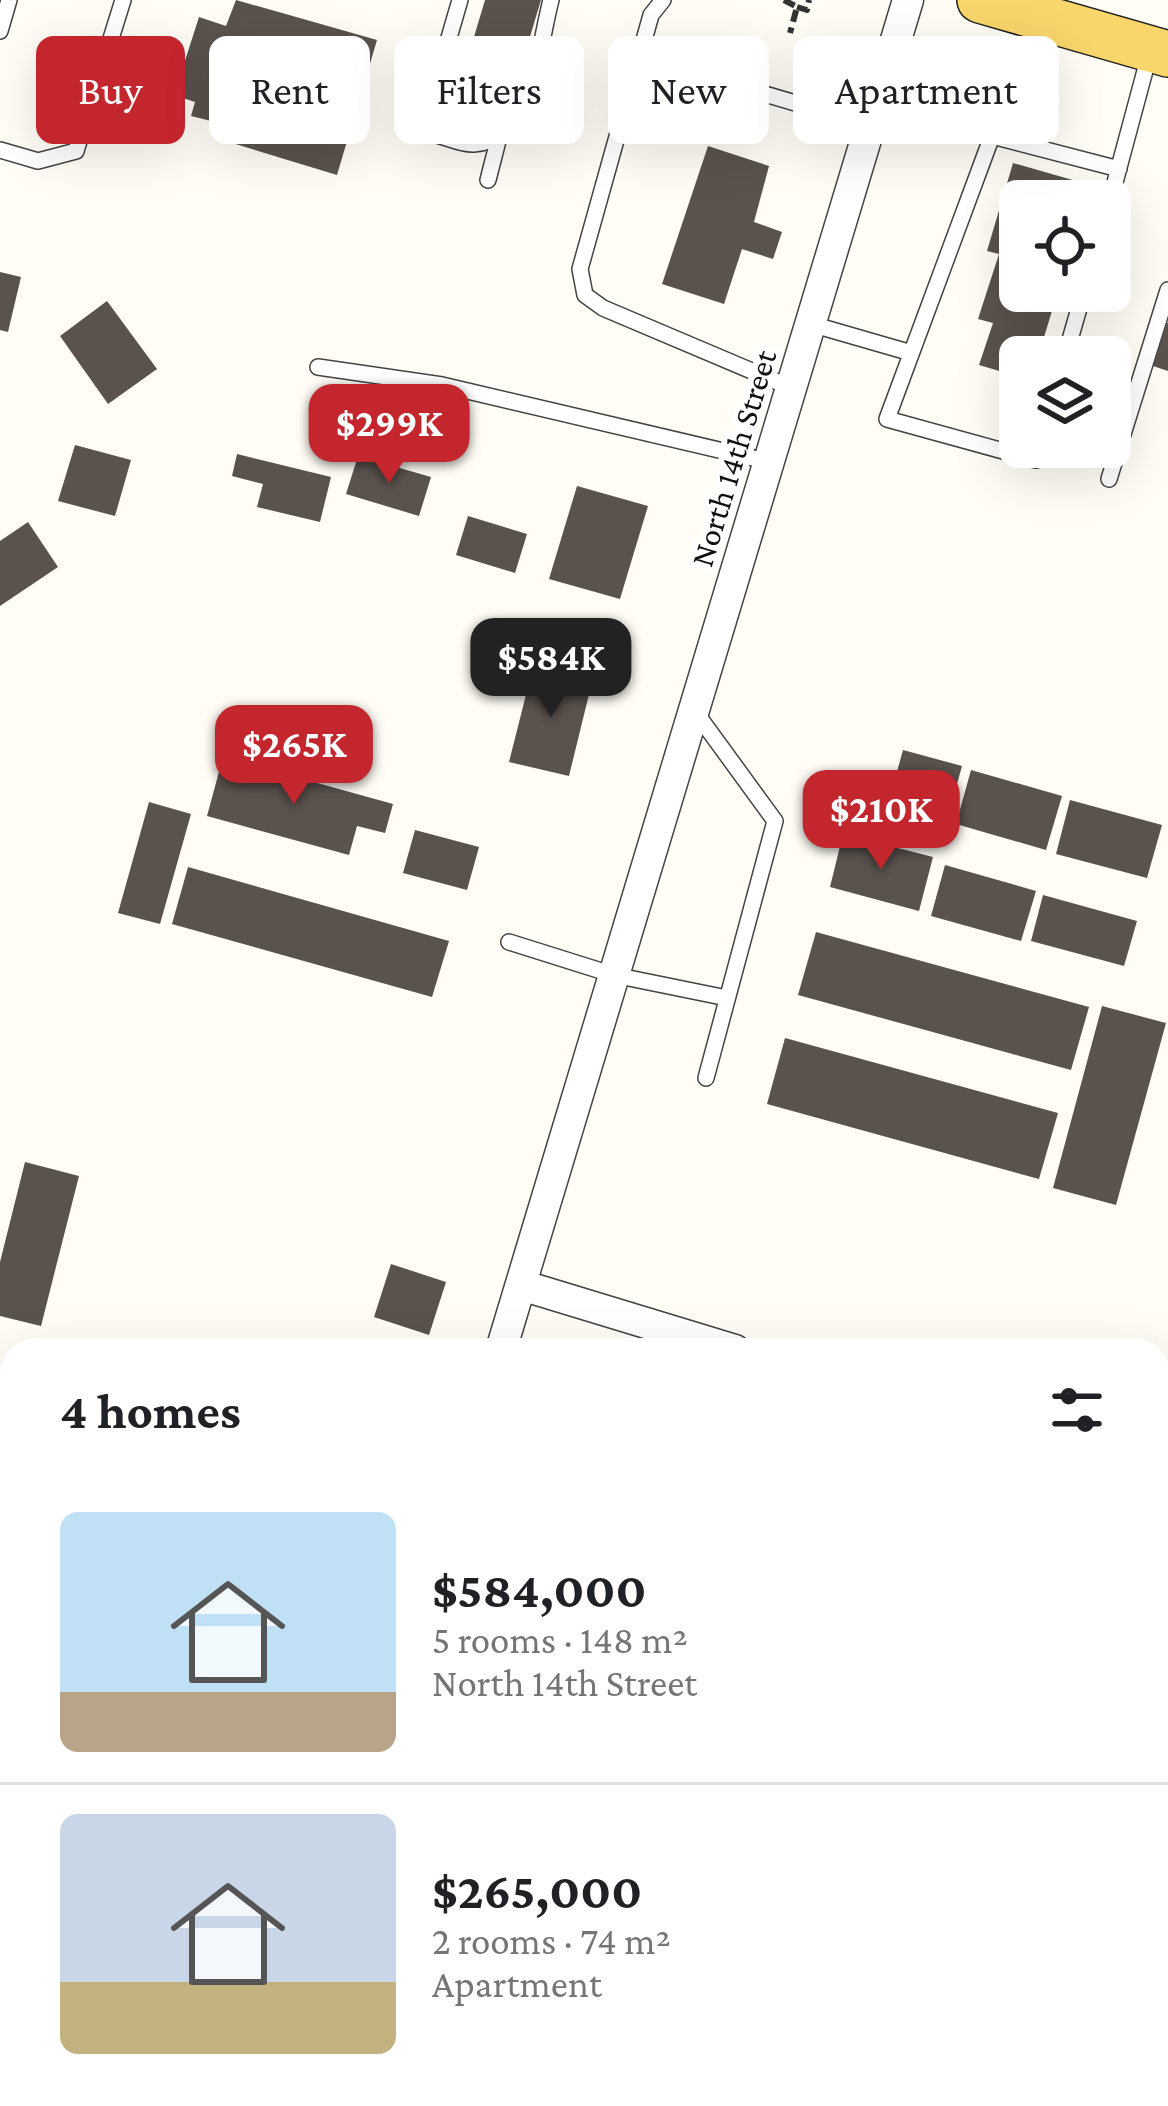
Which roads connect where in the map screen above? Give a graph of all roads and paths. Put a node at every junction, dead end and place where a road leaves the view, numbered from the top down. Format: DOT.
graph roads {
  1 [pos="9,0"];
  2 [pos="123,0"];
  3 [pos="460,0"];
  4 [pos="551,0"];
  5 [pos="663,0"];
  6 [pos="784,0"];
  7 [pos="809,0"];
  8 [pos="908,0"];
  9 [pos="980,0"];
  10 [pos="797,7"];
  11 [pos="0,31"];
  12 [pos="790,33"];
  13 [pos="450,36"];
  14 [pos="541,36"];
  15 [pos="645,36"];
  16 [pos="897,36"];
  17 [pos="1159,52"];
  18 [pos="497,144"];
  19 [pos="615,144"];
  20 [pos="864,144"];
  21 [pos="0,150"];
  22 [pos="1119,169"];
  23 [pos="488,180"];
  24 [pos="1116,180"];
  25 [pos="1168,290"];
  26 [pos="811,324"];
  27 [pos="908,352"];
  28 [pos="318,367"];
  29 [pos="792,388"];
  30 [pos="999,450"];
  31 [pos="770,462"];
  32 [pos="1108,479"];
  33 [pos="694,710"];
  34 [pos="509,942"];
  35 [pos="614,975"];
  36 [pos="728,998"];
  37 [pos="706,1078"];
  38 [pos="520,1285"];
  39 [pos="632,1335"];
  40 [pos="505,1338"];
  1 -- 11 [label="lane"];
  2 -- 21 [label="lane"];
  3 -- 13 [label="lane"];
  4 -- 14 [label="lane"];
  5 -- 15 [label="lane"];
  6 -- 10 [label="path"];
  7 -- 10 [label="path"];
  8 -- 16 [label="street, North 14th Street"];
  9 -- 17 [label="main road"];
  10 -- 12 [label="path"];
  17 -- 22 [label="lane"];
  18 -- 23 [label="lane"];
  19 -- 29 [label="lane"];
  20 -- 26 [label="street, North 14th Street"];
  22 -- 24 [label="lane"];
  22 -- 27 [label="lane"];
  25 -- 32 [label="lane"];
  26 -- 27 [label="lane"];
  26 -- 29 [label="street, North 14th Street"];
  27 -- 30 [label="lane"];
  28 -- 31 [label="lane"];
  29 -- 31 [label="street, North 14th Street"];
  31 -- 33 [label="street, North 14th Street"];
  33 -- 35 [label="street, North 14th Street"];
  33 -- 36 [label="lane"];
  34 -- 35 [label="lane"];
  35 -- 36 [label="lane"];
  35 -- 38 [label="street, North 14th Street"];
  36 -- 37 [label="lane"];
  38 -- 39 [label="street"];
  38 -- 40 [label="street, North 14th Street"];
}
